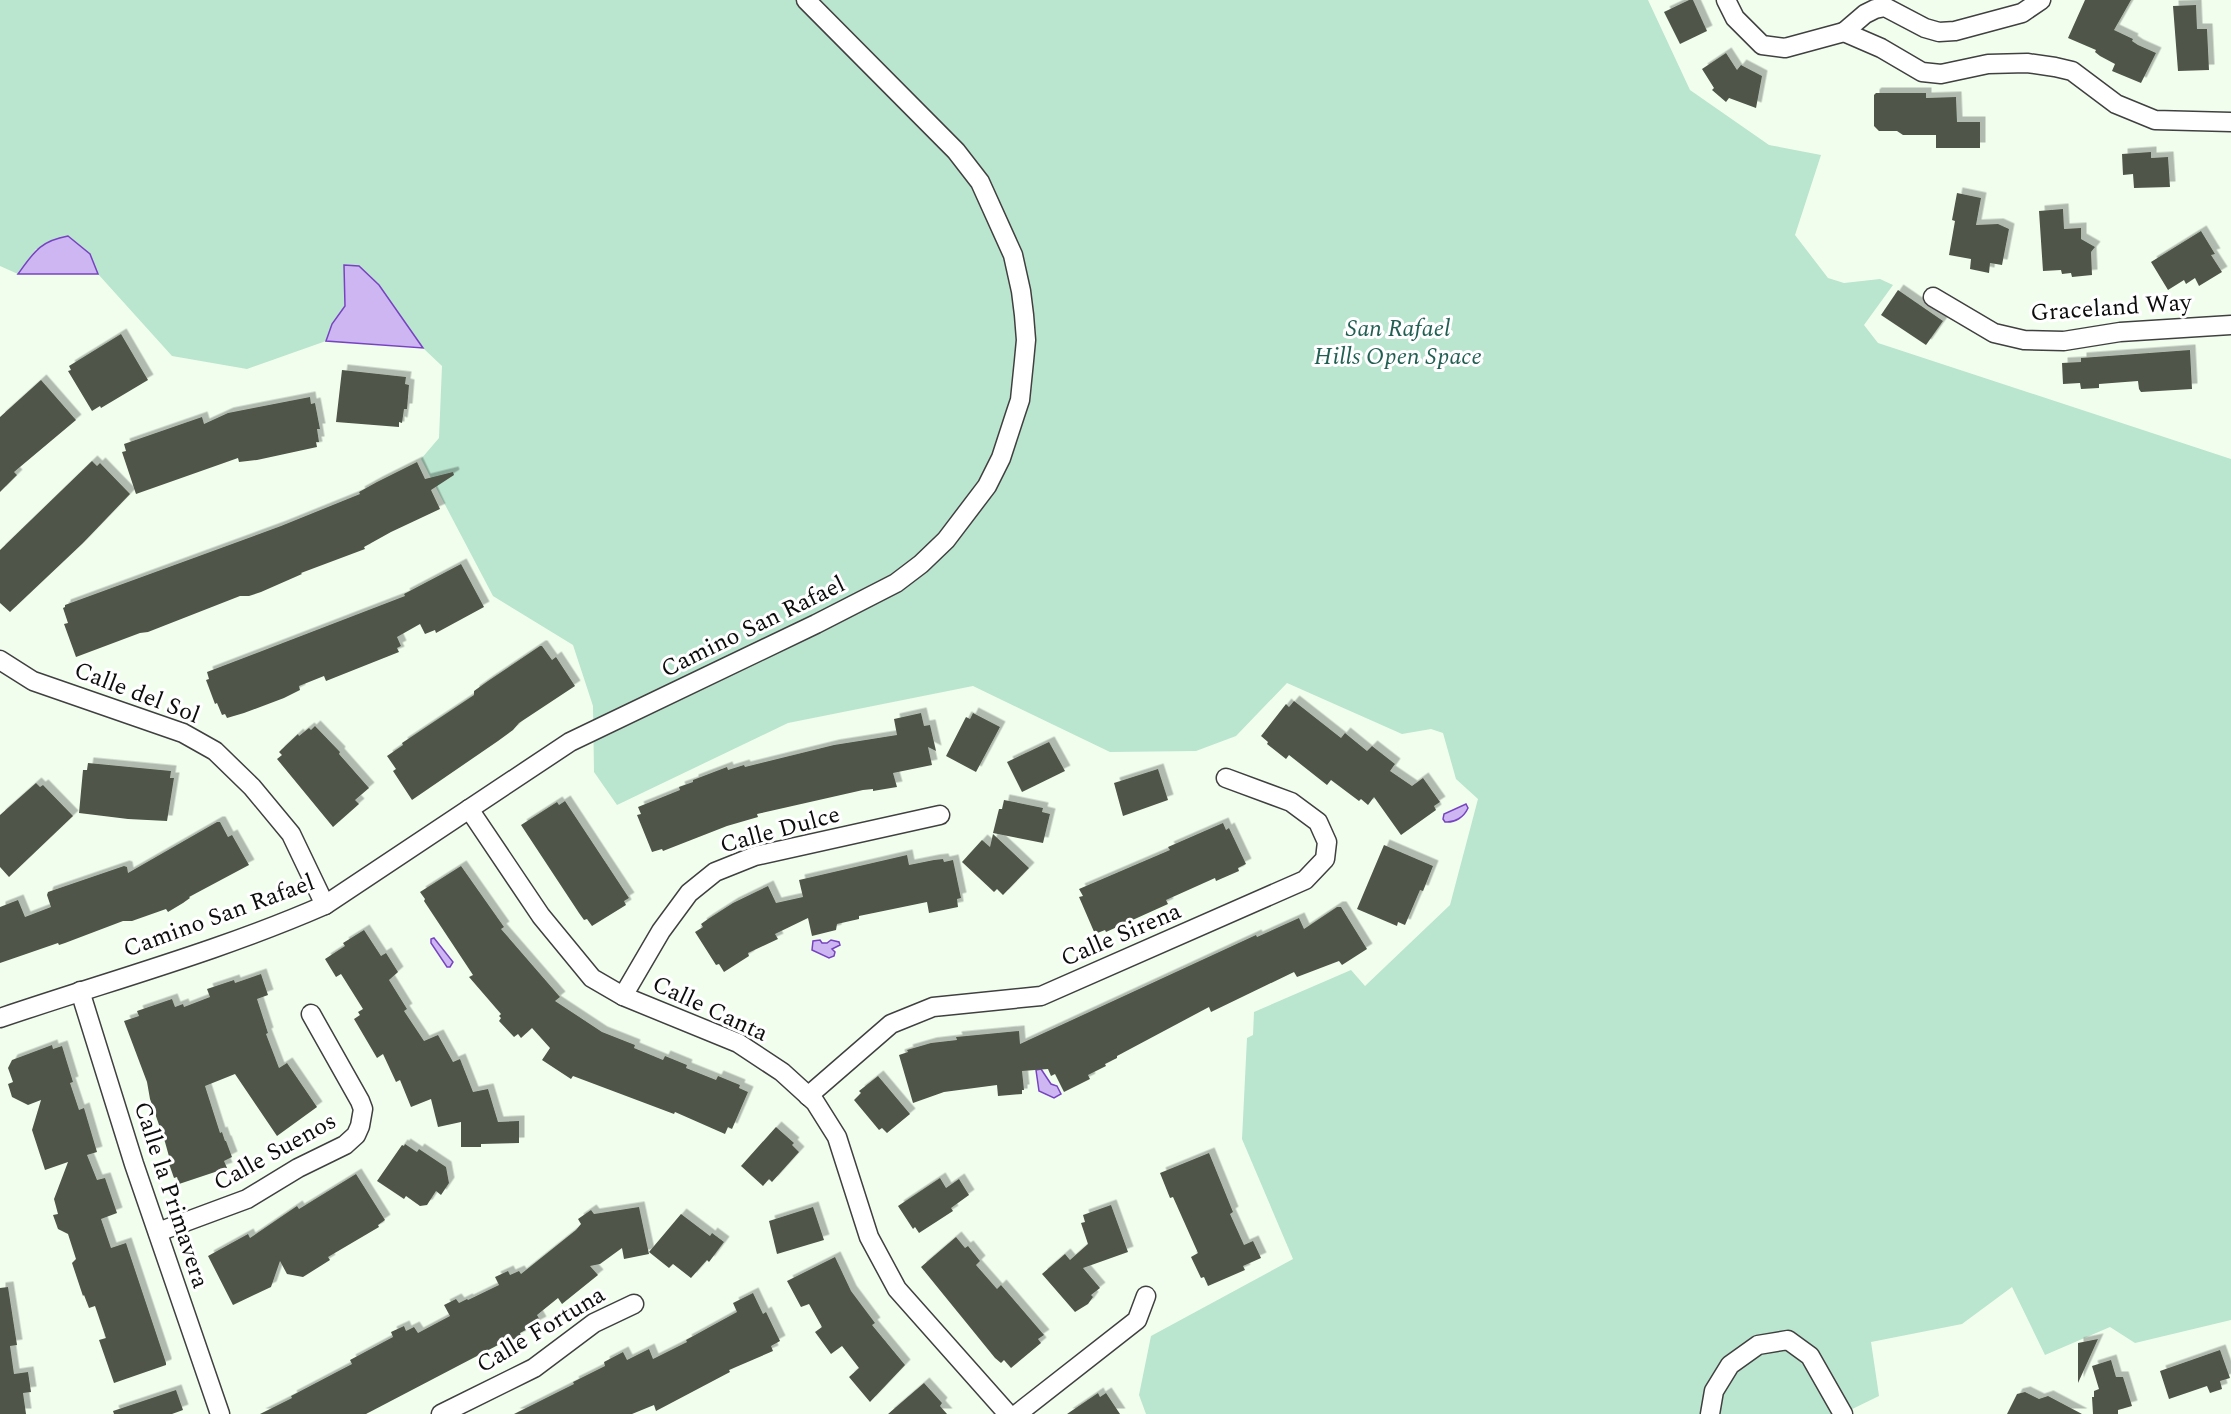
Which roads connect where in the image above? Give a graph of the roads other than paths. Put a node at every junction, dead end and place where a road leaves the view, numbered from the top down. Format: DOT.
graph roads {
  1 [pos="806,0"];
  2 [pos="1726,0"];
  3 [pos="2041,0"];
  4 [pos="1844,32"];
  5 [pos="2231,122"];
  6 [pos="1933,297"];
  7 [pos="2231,325"];
  8 [pos="0,660"];
  9 [pos="1227,778"];
  10 [pos="469,809"];
  11 [pos="940,815"];
  12 [pos="325,905"];
  13 [pos="80,991"];
  14 [pos="623,996"];
  15 [pos="311,1014"];
  16 [pos="0,1018"];
  17 [pos="808,1096"];
  18 [pos="158,1232"];
  19 [pos="1146,1296"];
  20 [pos="634,1304"];
  21 [pos="220,1414"];
  22 [pos="441,1414"];
  23 [pos="1008,1414"];
  24 [pos="1017,1414"];
  25 [pos="1710,1414"];
  26 [pos="1843,1414"];
  1 -- 10 [label="street, Camino San Rafael"];
  2 -- 4 [label="street"];
  3 -- 4 [label="street"];
  4 -- 5 [label="street"];
  6 -- 7 [label="street, Graceland Way"];
  8 -- 12 [label="street, Calle del Sol"];
  9 -- 17 [label="street, Calle Sirena"];
  10 -- 12 [label="street, Camino San Rafael"];
  10 -- 14 [label="street, Calle Canta"];
  11 -- 14 [label="street, Calle Dulce"];
  12 -- 13 [label="street, Camino San Rafael"];
  13 -- 16 [label="street, Camino San Rafael"];
  13 -- 18 [label="street, Calle la Primavera"];
  14 -- 17 [label="street, Calle Canta"];
  15 -- 18 [label="street, Calle Suenos"];
  17 -- 23 [label="street, Calle Canta"];
  18 -- 21 [label="street, Calle la Primavera"];
  19 -- 24 [label="street"];
  20 -- 22 [label="street, Calle Fortuna"];
  25 -- 26 [label="street"];
}
